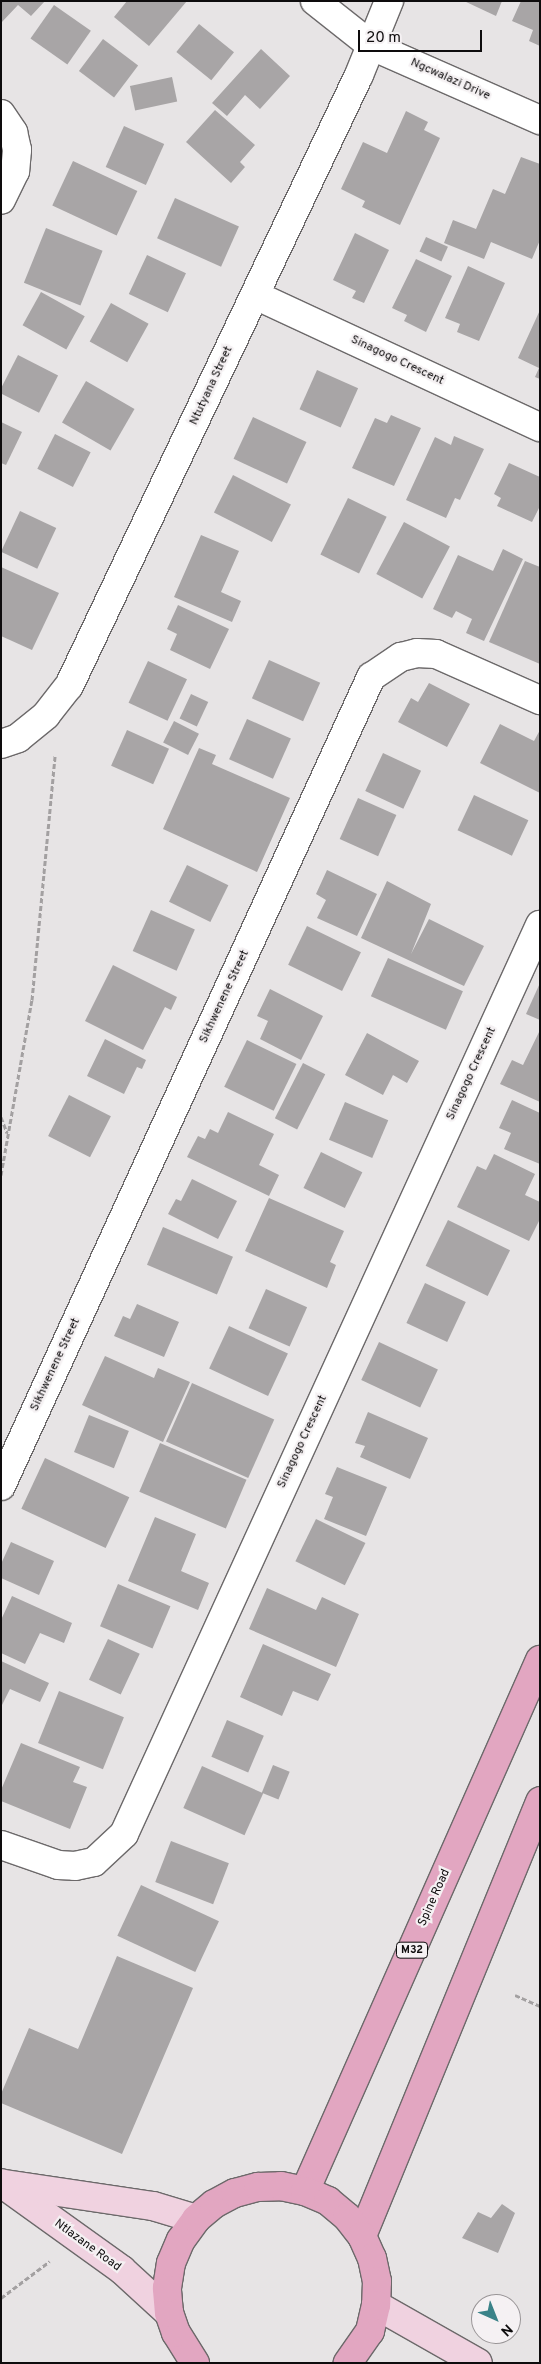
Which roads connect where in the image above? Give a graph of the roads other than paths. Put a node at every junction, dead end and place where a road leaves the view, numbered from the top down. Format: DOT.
graph roads {
  1 [pos="315,1"];
  2 [pos="389,1"];
  3 [pos="372,46"];
  4 [pos="1,114"];
  5 [pos="540,120"];
  6 [pos="1,200"];
  7 [pos="255,295"];
  8 [pos="540,427"];
  9 [pos="540,700"];
  10 [pos="1,744"];
  11 [pos="540,925"];
  12 [pos="1,1486"];
  13 [pos="540,1660"];
  14 [pos="540,1801"];
  15 [pos="1,1845"];
  16 [pos="1,2183"];
  17 [pos="305,2191"];
  18 [pos="196,2219"];
  19 [pos="362,2236"];
  20 [pos="376,2305"];
  21 [pos="169,2313"];
  22 [pos="195,2363"];
  23 [pos="348,2363"];
  24 [pos="478,2363"];
  1 -- 3 [label="street, Ngcwalazi Drive"];
  2 -- 3 [label="street, Ntutyana Street"];
  3 -- 5 [label="street, Ngcwalazi Drive"];
  3 -- 7 [label="street, Ntutyana Street"];
  4 -- 6 [label="street"];
  7 -- 8 [label="street, Sinagogo Crescent"];
  7 -- 10 [label="street, Ntutyana Street"];
  9 -- 12 [label="street, Sikhwenene Street"];
  11 -- 15 [label="street, Sinagogo Crescent"];
  13 -- 17 [label="main road, Spine Road / M32"];
  14 -- 19 [label="main road"];
  16 -- 18 [label="street, Ntlazane Road"];
  16 -- 21 [label="street, Ntlazane Road"];
  17 -- 18 [label="main road"];
  17 -- 19 [label="main road"];
  18 -- 21 [label="main road"];
  19 -- 20 [label="main road"];
  20 -- 23 [label="main road"];
  20 -- 24 [label="street"];
  21 -- 22 [label="main road"];
}
